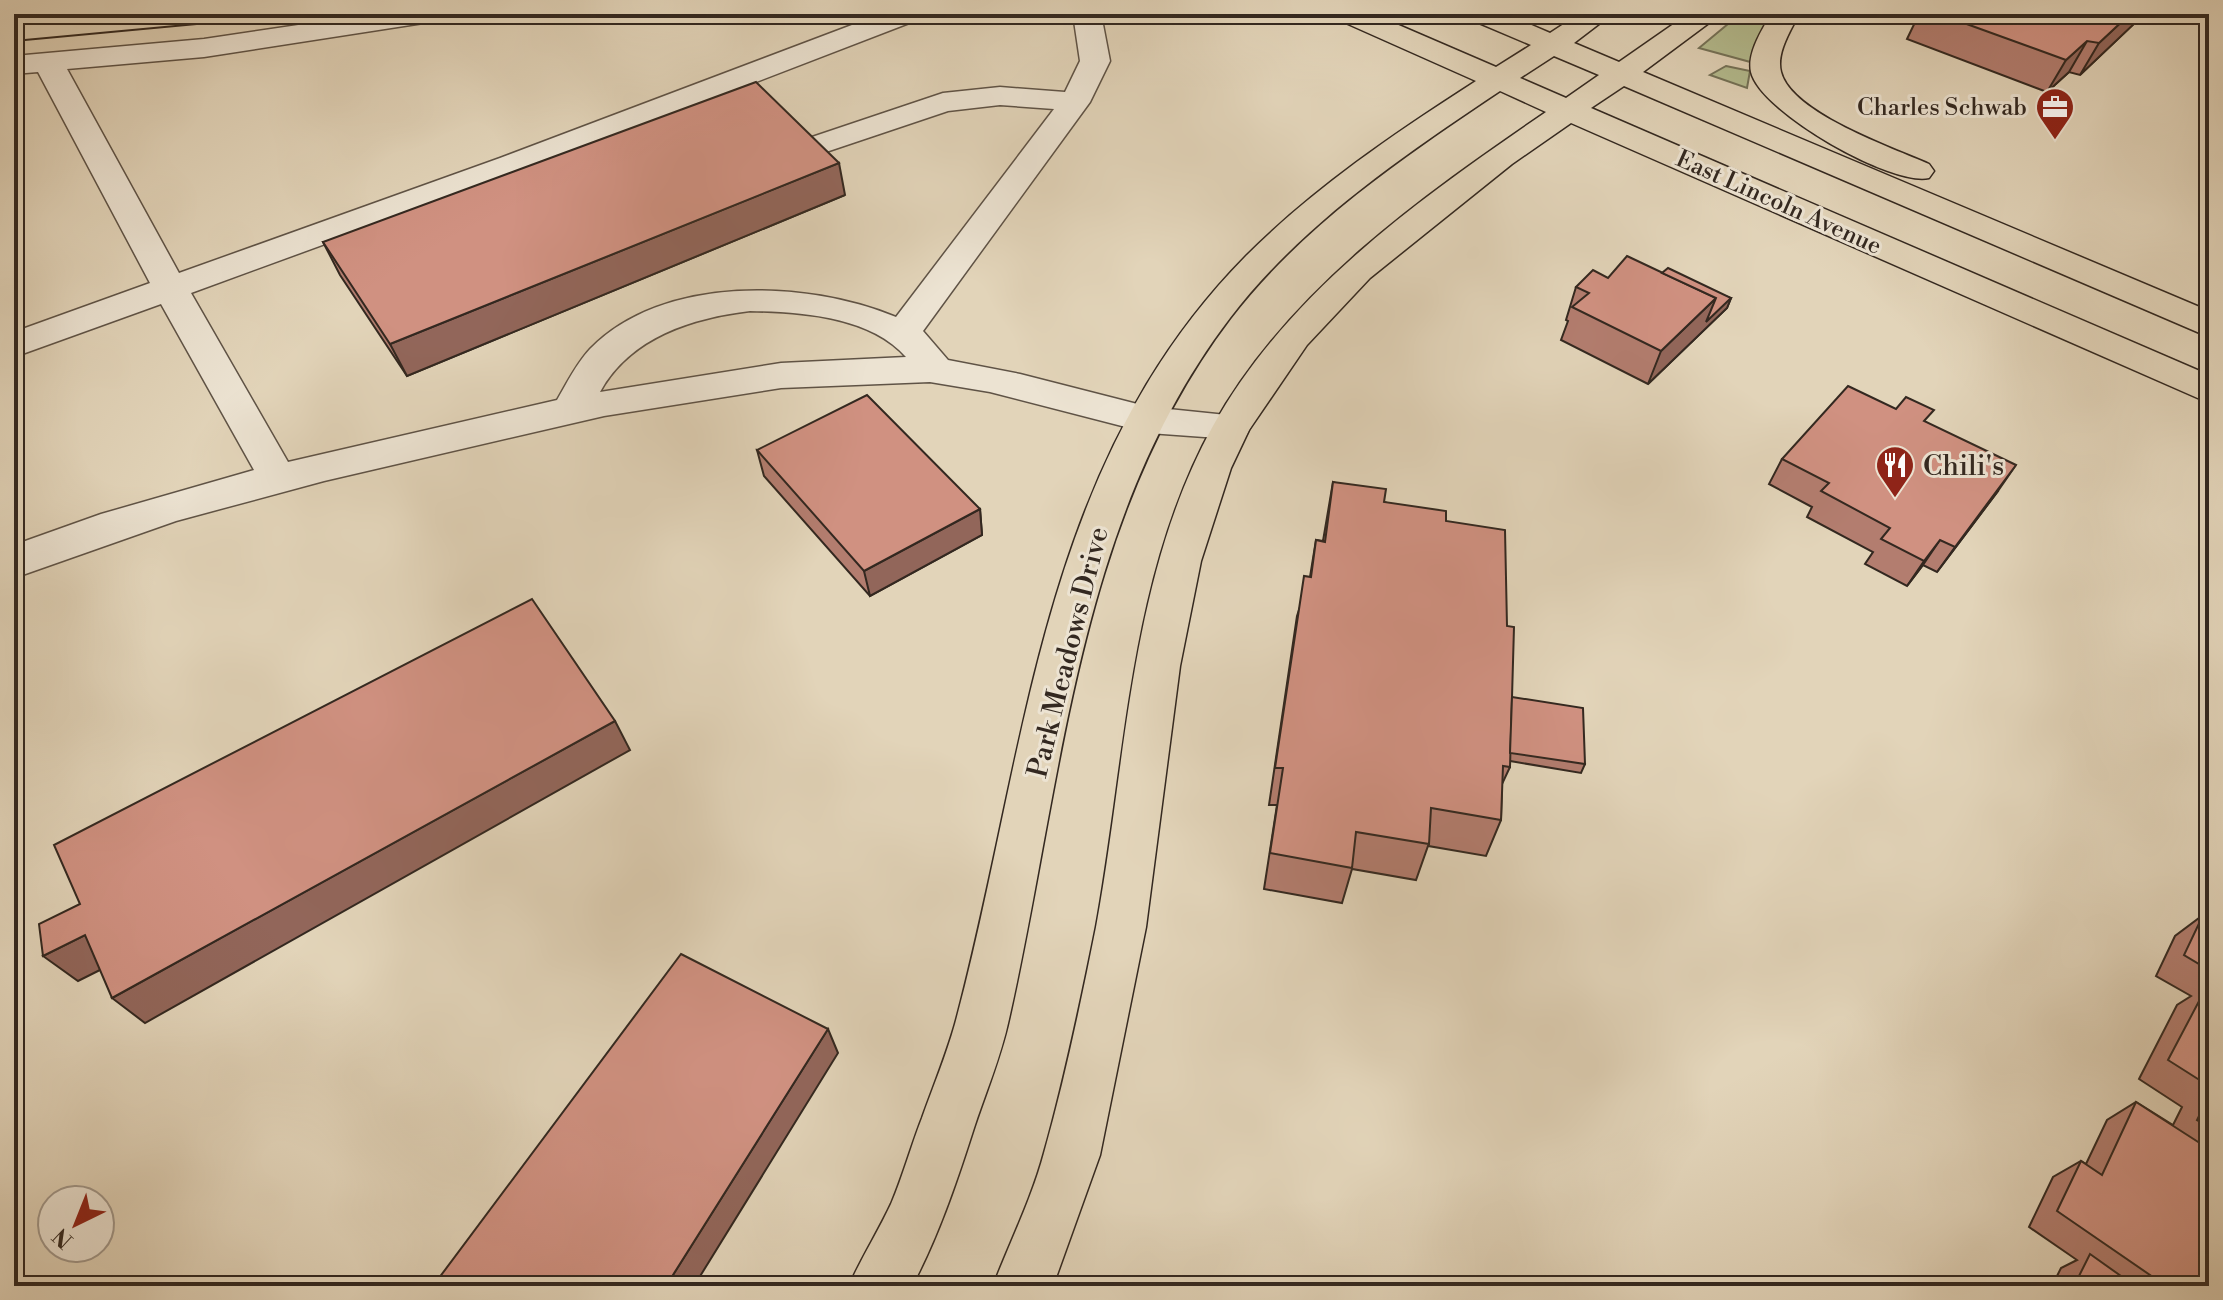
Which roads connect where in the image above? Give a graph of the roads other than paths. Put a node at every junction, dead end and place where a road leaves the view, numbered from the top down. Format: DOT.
graph roads {
  1 [pos="430,14"];
  2 [pos="907,14"];
  3 [pos="1087,14"];
  4 [pos="1349,14"];
  5 [pos="1482,14"];
  6 [pos="1598,14"];
  7 [pos="1707,14"];
  8 [pos="1785,14"];
  9 [pos="1553,44"];
  10 [pos="31,63"];
  11 [pos="1621,76"];
  12 [pos="1495,78"];
  13 [pos="1075,102"];
  14 [pos="1569,110"];
  15 [pos="823,144"];
  16 [pos="170,288"];
  17 [pos="2209,309"];
  18 [pos="2209,325"];
  19 [pos="903,333"];
  20 [pos="14,345"];
  21 [pos="938,372"];
  22 [pos="2209,390"];
  23 [pos="570,410"];
  24 [pos="1142,419"];
  25 [pos="1232,426"];
  26 [pos="278,478"];
  27 [pos="14,562"];
  28 [pos="879,1286"];
  29 [pos="1023,1286"];
  1 -- 10 [label="street"];
  2 -- 16 [label="street"];
  3 -- 13 [label="street"];
  4 -- 12 [label="main road, East Lincoln Avenue"];
  5 -- 9 [label="main road, East Lincoln Avenue"];
  6 -- 9 [label="main road, Park Meadows Drive"];
  7 -- 11 [label="main road"];
  8 -- 17 [label="main road"];
  9 -- 11 [label="main road, East Lincoln Avenue"];
  9 -- 12 [label="main road, Park Meadows Drive"];
  10 -- 16 [label="street"];
  11 -- 14 [label="main road"];
  11 -- 18 [label="main road, East Lincoln Avenue"];
  12 -- 14 [label="main road, East Lincoln Avenue"];
  12 -- 24 [label="main road, Park Meadows Drive"];
  13 -- 15 [label="street"];
  13 -- 19 [label="street"];
  14 -- 22 [label="main road, East Lincoln Avenue"];
  14 -- 25 [label="main road"];
  16 -- 20 [label="street"];
  16 -- 26 [label="street"];
  19 -- 21 [label="street"];
  19 -- 23 [label="street"];
  21 -- 23 [label="street"];
  21 -- 24 [label="street"];
  23 -- 26 [label="street"];
  24 -- 25 [label="street"];
  24 -- 28 [label="main road, Park Meadows Drive"];
  25 -- 29 [label="main road"];
  26 -- 27 [label="street"];
}
